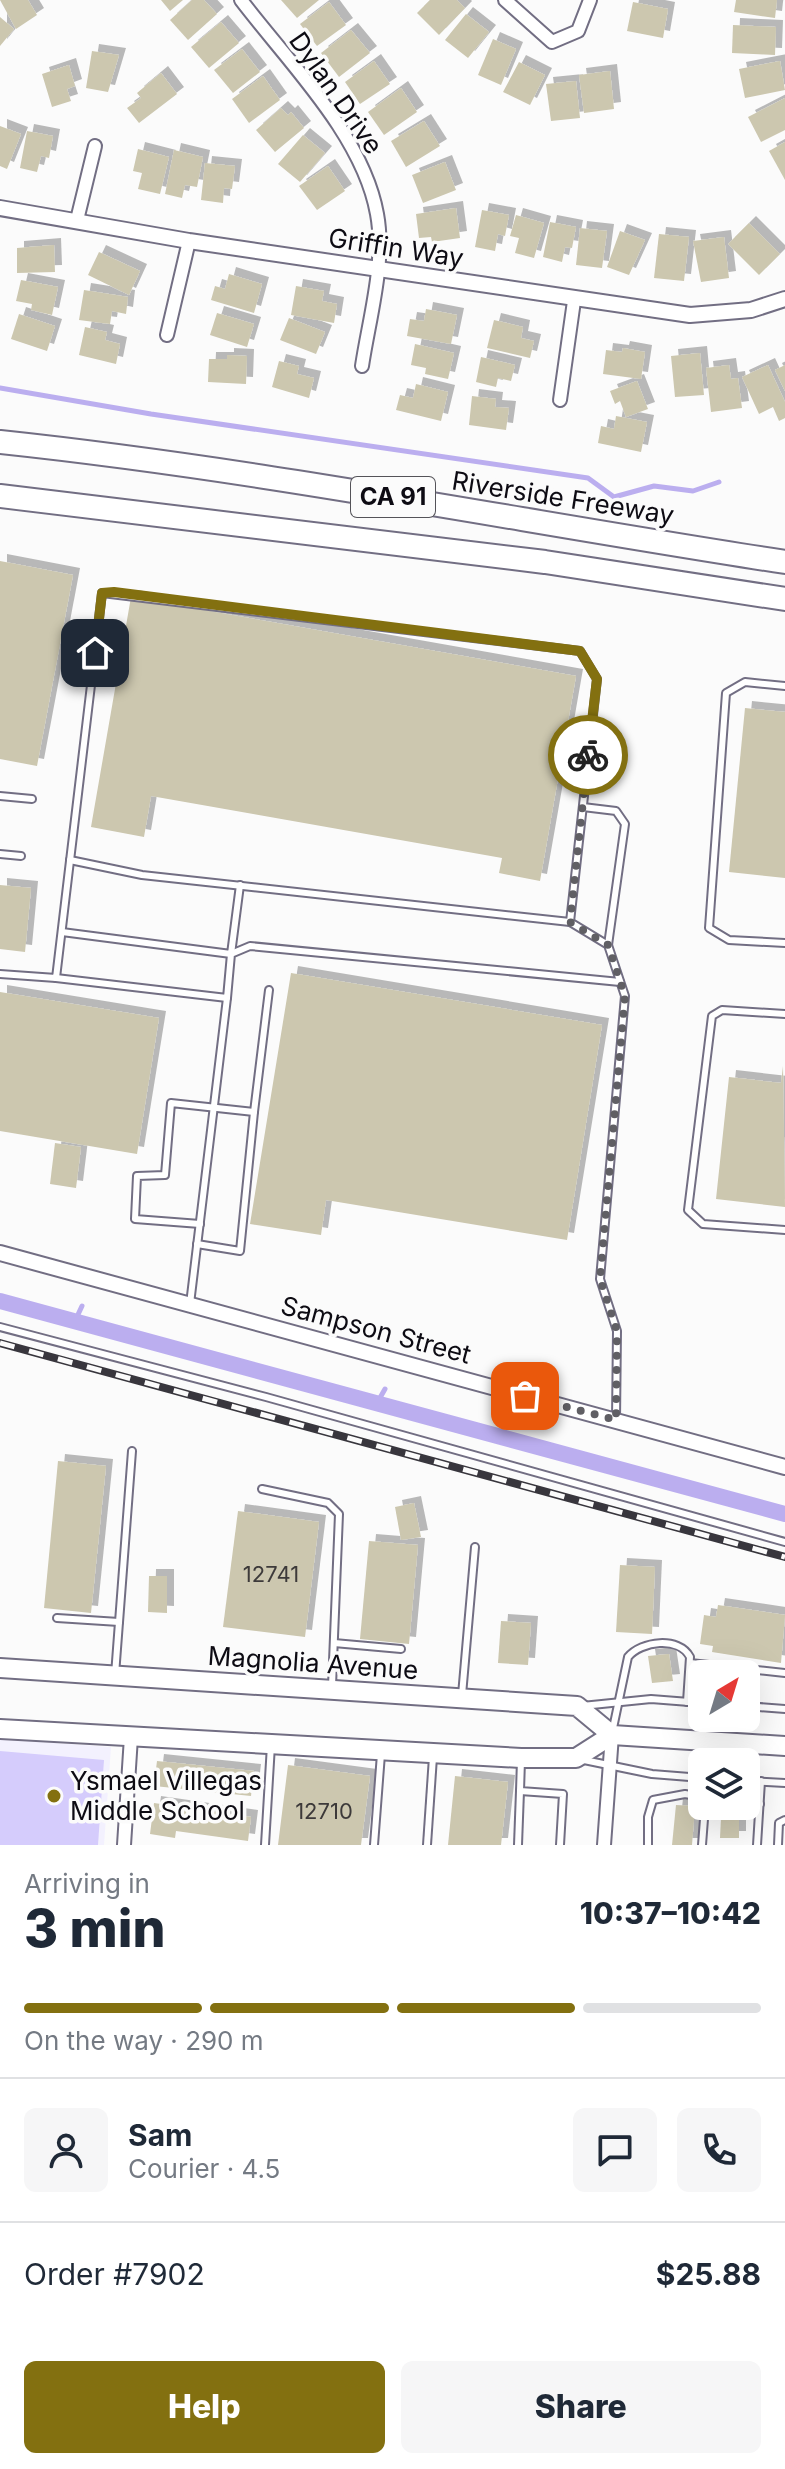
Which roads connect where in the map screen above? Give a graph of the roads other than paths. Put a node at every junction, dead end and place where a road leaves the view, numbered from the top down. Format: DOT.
graph roads {
  1 [pos="241,0"];
  2 [pos="505,0"];
  3 [pos="590,0"];
  4 [pos="95,146"];
  5 [pos="0,208"];
  6 [pos="77,220"];
  7 [pos="189,241"];
  8 [pos="376,268"];
  9 [pos="785,299"];
  10 [pos="574,301"];
  11 [pos="167,335"];
  12 [pos="362,366"];
  13 [pos="560,400"];
  14 [pos="0,442"];
  15 [pos="0,496"];
  16 [pos="785,562"];
  17 [pos="785,599"];
  18 [pos="785,686"];
  19 [pos="0,796"];
  20 [pos="32,799"];
  21 [pos="583,807"];
  22 [pos="0,854"];
  23 [pos="21,856"];
  24 [pos="70,860"];
  25 [pos="240,885"];
  26 [pos="570,922"];
  27 [pos="62,932"];
  28 [pos="785,943"];
  29 [pos="608,945"];
  30 [pos="231,954"];
  31 [pos="0,974"];
  32 [pos="56,978"];
  33 [pos="620,982"];
  34 [pos="269,990"];
  35 [pos="227,998"];
  36 [pos="785,1014"];
  37 [pos="214,1109"];
  38 [pos="254,1112"];
  39 [pos="200,1224"];
  40 [pos="785,1230"];
  41 [pos="197,1244"];
  42 [pos="0,1253"];
  43 [pos="190,1305"];
  44 [pos="0,1327"];
  45 [pos="616,1420"];
  46 [pos="132,1451"];
  47 [pos="785,1467"];
  48 [pos="262,1489"];
  49 [pos="785,1542"];
  50 [pos="475,1547"];
  51 [pos="57,1618"];
  52 [pos="119,1622"];
  53 [pos="334,1643"];
  54 [pos="401,1649"];
  55 [pos="689,1660"];
  56 [pos="0,1668"];
  57 [pos="760,1670"];
  58 [pos="785,1673"];
  59 [pos="115,1676"];
  60 [pos="688,1689"];
  61 [pos="332,1690"];
  62 [pos="461,1699"];
  63 [pos="687,1702"];
  64 [pos="618,1703"];
  65 [pos="577,1706"];
  66 [pos="760,1707"];
  67 [pos="785,1709"];
  68 [pos="0,1729"];
  69 [pos="612,1735"];
  70 [pos="131,1737"];
  71 [pos="271,1745"];
  72 [pos="785,1746"];
  73 [pos="381,1751"];
  74 [pos="433,1753"];
  75 [pos="521,1758"];
  76 [pos="576,1758"];
  77 [pos="609,1765"];
  78 [pos="688,1777"];
  79 [pos="761,1781"];
  80 [pos="785,1783"];
  81 [pos="520,1791"];
  82 [pos="688,1795"];
  83 [pos="760,1804"];
  84 [pos="704,1820"];
  85 [pos="759,1820"];
  86 [pos="785,1820"];
  87 [pos="124,1845"];
  88 [pos="265,1845"];
  89 [pos="374,1845"];
  90 [pos="427,1845"];
  91 [pos="518,1845"];
  92 [pos="560,1845"];
  93 [pos="604,1845"];
  94 [pos="648,1845"];
  95 [pos="702,1845"];
  96 [pos="757,1845"];
  97 [pos="778,1845"];
  1 -- 8 [label="street, Dylan Drive"];
  2 -- 3 [label="street"];
  4 -- 6 [label="street"];
  5 -- 6 [label="street, Griffin Way"];
  6 -- 7 [label="street, Griffin Way"];
  7 -- 8 [label="street, Griffin Way"];
  7 -- 11 [label="street"];
  8 -- 10 [label="street, Griffin Way"];
  8 -- 12 [label="street, Dylan Drive"];
  9 -- 10 [label="street, Griffin Way"];
  10 -- 13 [label="street"];
  14 -- 16 [label="highway, Riverside Freeway / CA 91"];
  15 -- 17 [label="highway, CA 91"];
  18 -- 28 [label="lane"];
  19 -- 20 [label="lane"];
  21 -- 24 [label="lane"];
  21 -- 26 [label="lane"];
  21 -- 29 [label="lane"];
  22 -- 23 [label="lane"];
  24 -- 25 [label="lane"];
  24 -- 27 [label="lane"];
  25 -- 26 [label="lane"];
  25 -- 30 [label="lane"];
  26 -- 29 [label="lane"];
  27 -- 30 [label="lane"];
  27 -- 32 [label="lane"];
  29 -- 33 [label="lane"];
  30 -- 33 [label="lane"];
  30 -- 35 [label="lane"];
  31 -- 32 [label="lane"];
  32 -- 35 [label="lane"];
  33 -- 45 [label="lane"];
  34 -- 38 [label="lane"];
  35 -- 37 [label="lane"];
  36 -- 40 [label="lane"];
  37 -- 38 [label="lane"];
  37 -- 39 [label="lane"];
  37 -- 39 [label="lane"];
  38 -- 41 [label="lane"];
  39 -- 41 [label="lane"];
  41 -- 43 [label="lane"];
  42 -- 43 [label="street, Sampson Street"];
  43 -- 45 [label="street, Sampson Street"];
  44 -- 49 [label="lane"];
  45 -- 47 [label="street, Sampson Street"];
  46 -- 52 [label="lane"];
  48 -- 53 [label="lane"];
  50 -- 62 [label="lane"];
  51 -- 52 [label="lane"];
  52 -- 59 [label="lane"];
  53 -- 54 [label="lane"];
  53 -- 61 [label="lane"];
  55 -- 64 [label="lane"];
  56 -- 59 [label="main road, Magnolia Avenue"];
  57 -- 58 [label="lane"];
  59 -- 61 [label="main road, Magnolia Avenue"];
  60 -- 63 [label="lane"];
  61 -- 62 [label="main road, Magnolia Avenue"];
  62 -- 65 [label="main road, Magnolia Avenue"];
  63 -- 64 [label="lane"];
  64 -- 65 [label="lane"];
  64 -- 69 [label="lane"];
  65 -- 69 [label="main road"];
  66 -- 67 [label="lane"];
  68 -- 70 [label="main road"];
  69 -- 72 [label="main road"];
  69 -- 76 [label="main road"];
  69 -- 77 [label="street"];
  70 -- 71 [label="main road"];
  70 -- 87 [label="street"];
  71 -- 73 [label="main road"];
  71 -- 88 [label="lane"];
  73 -- 74 [label="main road"];
  73 -- 89 [label="lane"];
  74 -- 75 [label="main road"];
  74 -- 90 [label="lane"];
  75 -- 76 [label="main road"];
  75 -- 81 [label="lane"];
  76 -- 77 [label="lane"];
  77 -- 78 [label="lane"];
  77 -- 93 [label="street"];
  79 -- 80 [label="lane"];
  79 -- 83 [label="lane"];
  81 -- 91 [label="lane"];
  81 -- 92 [label="lane"];
  82 -- 94 [label="lane"];
  84 -- 95 [label="lane"];
  85 -- 96 [label="lane"];
  86 -- 97 [label="lane"];
}
